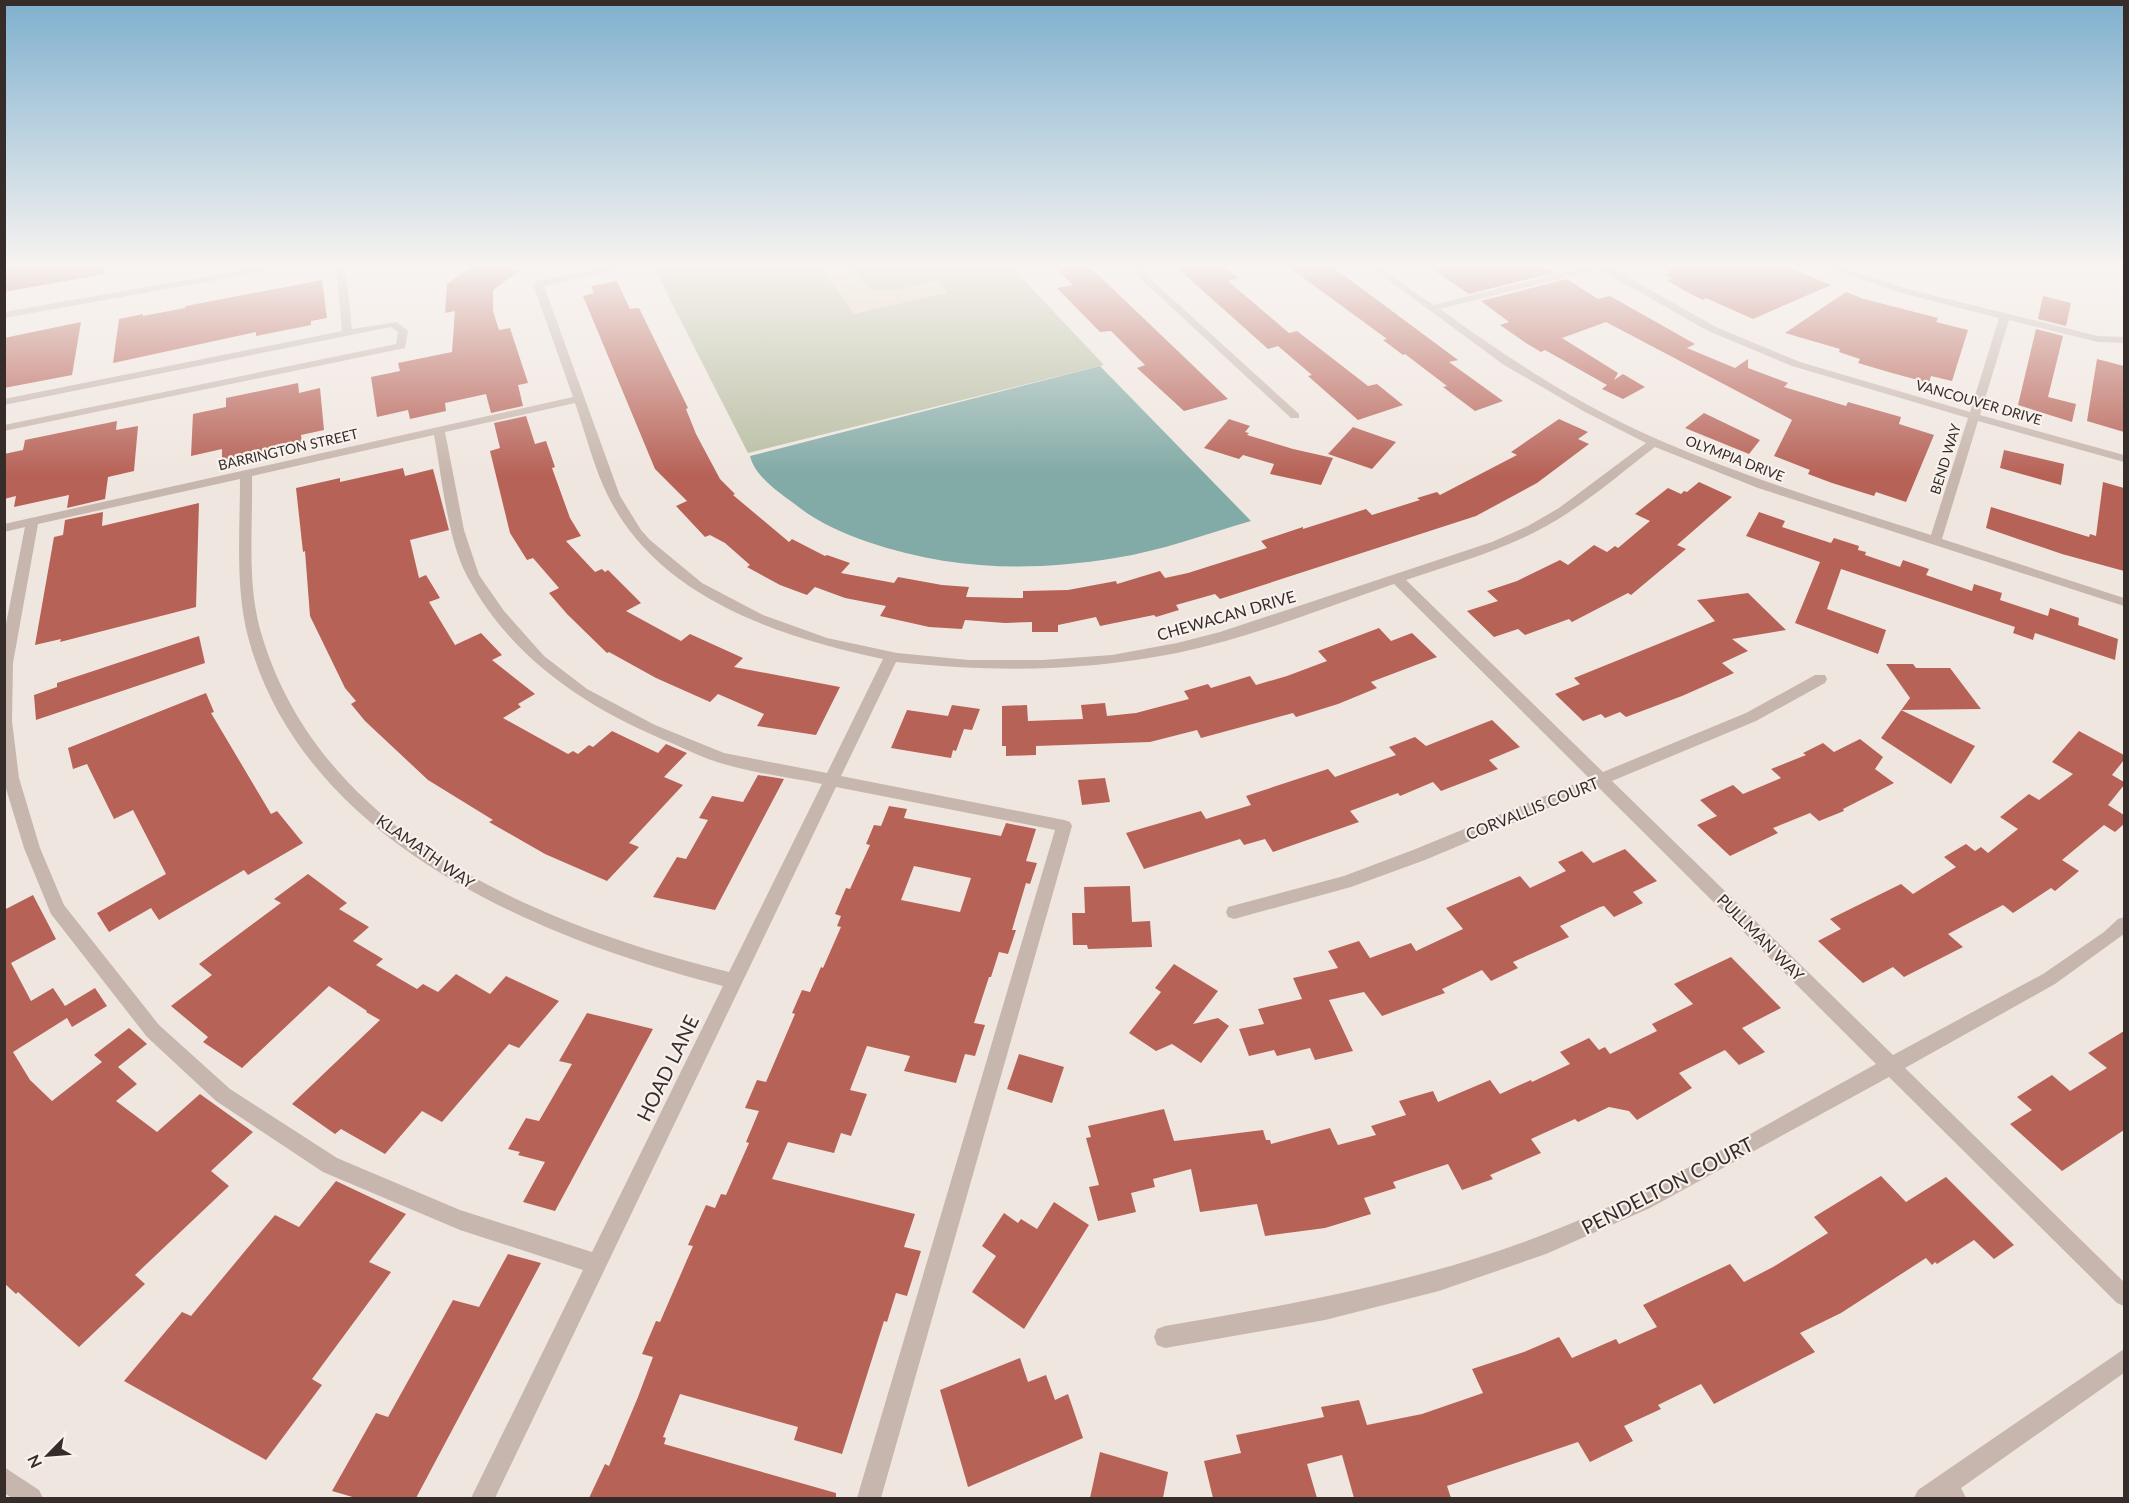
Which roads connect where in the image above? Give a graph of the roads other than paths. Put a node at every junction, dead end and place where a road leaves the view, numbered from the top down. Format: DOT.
graph roads {
  1 [pos="336,335"];
  2 [pos="403,335"];
  3 [pos="556,335"];
  4 [pos="1207,335"];
  5 [pos="1470,335"];
  6 [pos="1727,335"];
  7 [pos="1998,335"];
  8 [pos="2082,335"];
  9 [pos="2124,340"];
  10 [pos="579,399"];
  11 [pos="4,402"];
  12 [pos="1294,416"];
  13 [pos="1974,416"];
  14 [pos="4,428"];
  15 [pos="439,430"];
  16 [pos="1654,442"];
  17 [pos="2124,459"];
  18 [pos="246,474"];
  19 [pos="32,522"];
  20 [pos="4,528"];
  21 [pos="1935,542"];
  22 [pos="1397,579"];
  23 [pos="2124,602"];
  24 [pos="892,656"];
  25 [pos="1820,679"];
  26 [pos="1601,780"];
  27 [pos="831,781"];
  28 [pos="1234,912"];
  29 [pos="2124,924"];
  30 [pos="734,981"];
  31 [pos="1891,1066"];
  32 [pos="596,1264"];
  33 [pos="2124,1296"];
  34 [pos="1165,1337"];
  35 [pos="2124,1360"];
  36 [pos="4,1478"];
  37 [pos="1942,1495"];
  38 [pos="31,1498"];
  39 [pos="483,1498"];
  40 [pos="869,1498"];
  1 -- 11 [label="street"];
  2 -- 14 [label="street"];
  3 -- 10 [label="street, CHEWACAN DRIVE"];
  4 -- 12 [label="street"];
  5 -- 16 [label="street, OLYMPIA DRIVE"];
  6 -- 13 [label="street, VANCOUVER DRIVE"];
  7 -- 13 [label="street, BEND WAY"];
  8 -- 9 [label="street"];
  10 -- 15 [label="street, BARRINGTON STREET"];
  10 -- 24 [label="street, CHEWACAN DRIVE"];
  13 -- 17 [label="street, VANCOUVER DRIVE"];
  13 -- 21 [label="street, BEND WAY"];
  15 -- 18 [label="street, BARRINGTON STREET"];
  15 -- 27 [label="street"];
  16 -- 21 [label="street, OLYMPIA DRIVE"];
  16 -- 22 [label="street, CHEWACAN DRIVE"];
  18 -- 19 [label="street, BARRINGTON STREET"];
  18 -- 30 [label="street, KLAMATH WAY"];
  19 -- 20 [label="street, BARRINGTON STREET"];
  19 -- 32 [label="street"];
  21 -- 23 [label="street, OLYMPIA DRIVE"];
  22 -- 24 [label="street, CHEWACAN DRIVE"];
  22 -- 26 [label="street, PULLMAN WAY"];
  24 -- 27 [label="street, HOAD LANE"];
  25 -- 26 [label="street, CORVALLIS COURT"];
  26 -- 28 [label="street, CORVALLIS COURT"];
  26 -- 31 [label="street, PULLMAN WAY"];
  27 -- 30 [label="street, HOAD LANE"];
  27 -- 40 [label="street"];
  29 -- 31 [label="street, PENDELTON COURT"];
  30 -- 32 [label="street, HOAD LANE"];
  31 -- 33 [label="street, PULLMAN WAY"];
  31 -- 34 [label="street, PENDELTON COURT"];
  32 -- 39 [label="street, HOAD LANE"];
  35 -- 37 [label="street"];
  36 -- 38 [label="street"];
}
